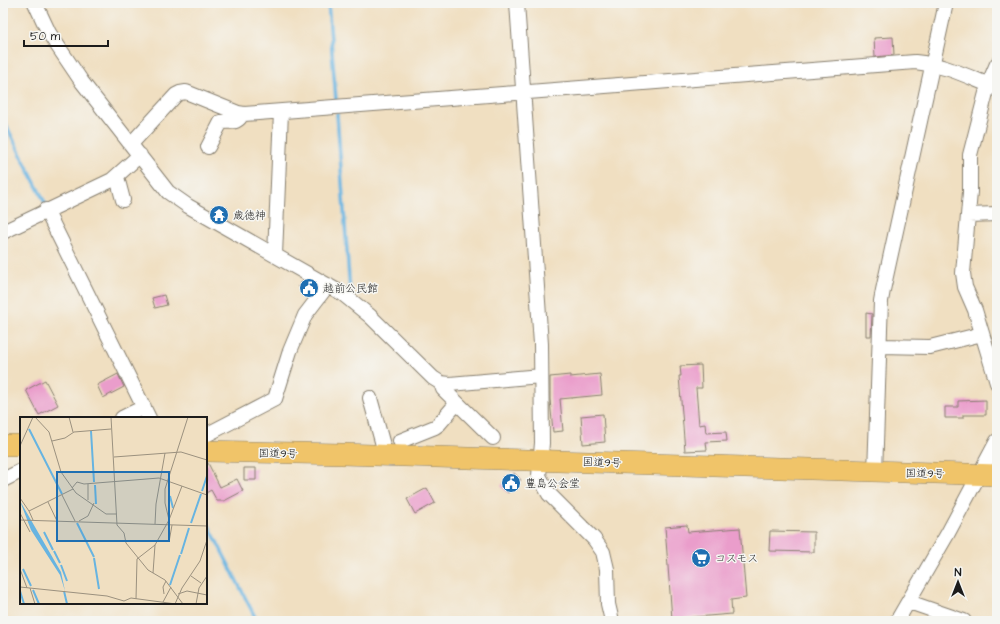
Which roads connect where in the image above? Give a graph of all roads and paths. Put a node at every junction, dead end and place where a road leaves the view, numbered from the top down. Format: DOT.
graph roads {
  1 [pos="35,3"];
  2 [pos="517,3"];
  3 [pos="946,3"];
  4 [pos="932,63"];
  5 [pos="997,64"];
  6 [pos="993,86"];
  7 [pos="523,93"];
  8 [pos="282,112"];
  9 [pos="242,114"];
  10 [pos="131,144"];
  11 [pos="208,147"];
  12 [pos="140,155"];
  13 [pos="117,177"];
  14 [pos="123,200"];
  15 [pos="46,210"];
  16 [pos="997,214"];
  17 [pos="968,215"];
  18 [pos="3,232"];
  19 [pos="274,254"];
  20 [pos="328,285"];
  21 [pos="982,334"];
  22 [pos="880,346"];
  23 [pos="541,376"];
  24 [pos="997,383"];
  25 [pos="442,384"];
  26 [pos="370,398"];
  27 [pos="457,403"];
  28 [pos="147,413"];
  29 [pos="127,417"];
  30 [pos="207,434"];
  31 [pos="493,438"];
  32 [pos="400,441"];
  33 [pos="997,441"];
  34 [pos="207,452"];
  35 [pos="386,456"];
  36 [pos="540,460"];
  37 [pos="20,472"];
  38 [pos="875,472"];
  39 [pos="988,474"];
  40 [pos="3,480"];
  41 [pos="909,602"];
  42 [pos="612,621"];
  43 [pos="897,621"];
  44 [pos="964,621"];
  1 -- 10 [label="street"];
  2 -- 7 [label="street"];
  3 -- 4 [label="street"];
  4 -- 6 [label="street"];
  4 -- 7 [label="street"];
  4 -- 22 [label="street"];
  5 -- 6 [label="street"];
  6 -- 17 [label="street"];
  7 -- 8 [label="street"];
  7 -- 23 [label="street"];
  8 -- 9 [label="street"];
  8 -- 19 [label="street"];
  9 -- 10 [label="street"];
  9 -- 11 [label="street"];
  10 -- 12 [label="street"];
  12 -- 13 [label="street"];
  12 -- 19 [label="street"];
  13 -- 14 [label="street"];
  13 -- 15 [label="street"];
  15 -- 18 [label="street"];
  15 -- 28 [label="street"];
  16 -- 17 [label="street"];
  17 -- 21 [label="street"];
  19 -- 20 [label="street"];
  20 -- 25 [label="street"];
  20 -- 30 [label="street"];
  21 -- 22 [label="street"];
  21 -- 24 [label="street"];
  22 -- 38 [label="street"];
  23 -- 25 [label="street"];
  23 -- 36 [label="street"];
  25 -- 27 [label="street"];
  26 -- 35 [label="street"];
  27 -- 31 [label="street"];
  27 -- 32 [label="street"];
  28 -- 29 [label="street"];
  33 -- 39 [label="street"];
  34 -- 35 [label="highway, 国道9号"];
  35 -- 36 [label="highway, 国道9号"];
  36 -- 38 [label="highway, 国道9号"];
  36 -- 42 [label="street"];
  37 -- 40 [label="street"];
  38 -- 39 [label="highway, 国道9号"];
  39 -- 41 [label="street"];
  41 -- 43 [label="street"];
  41 -- 44 [label="street"];
}
